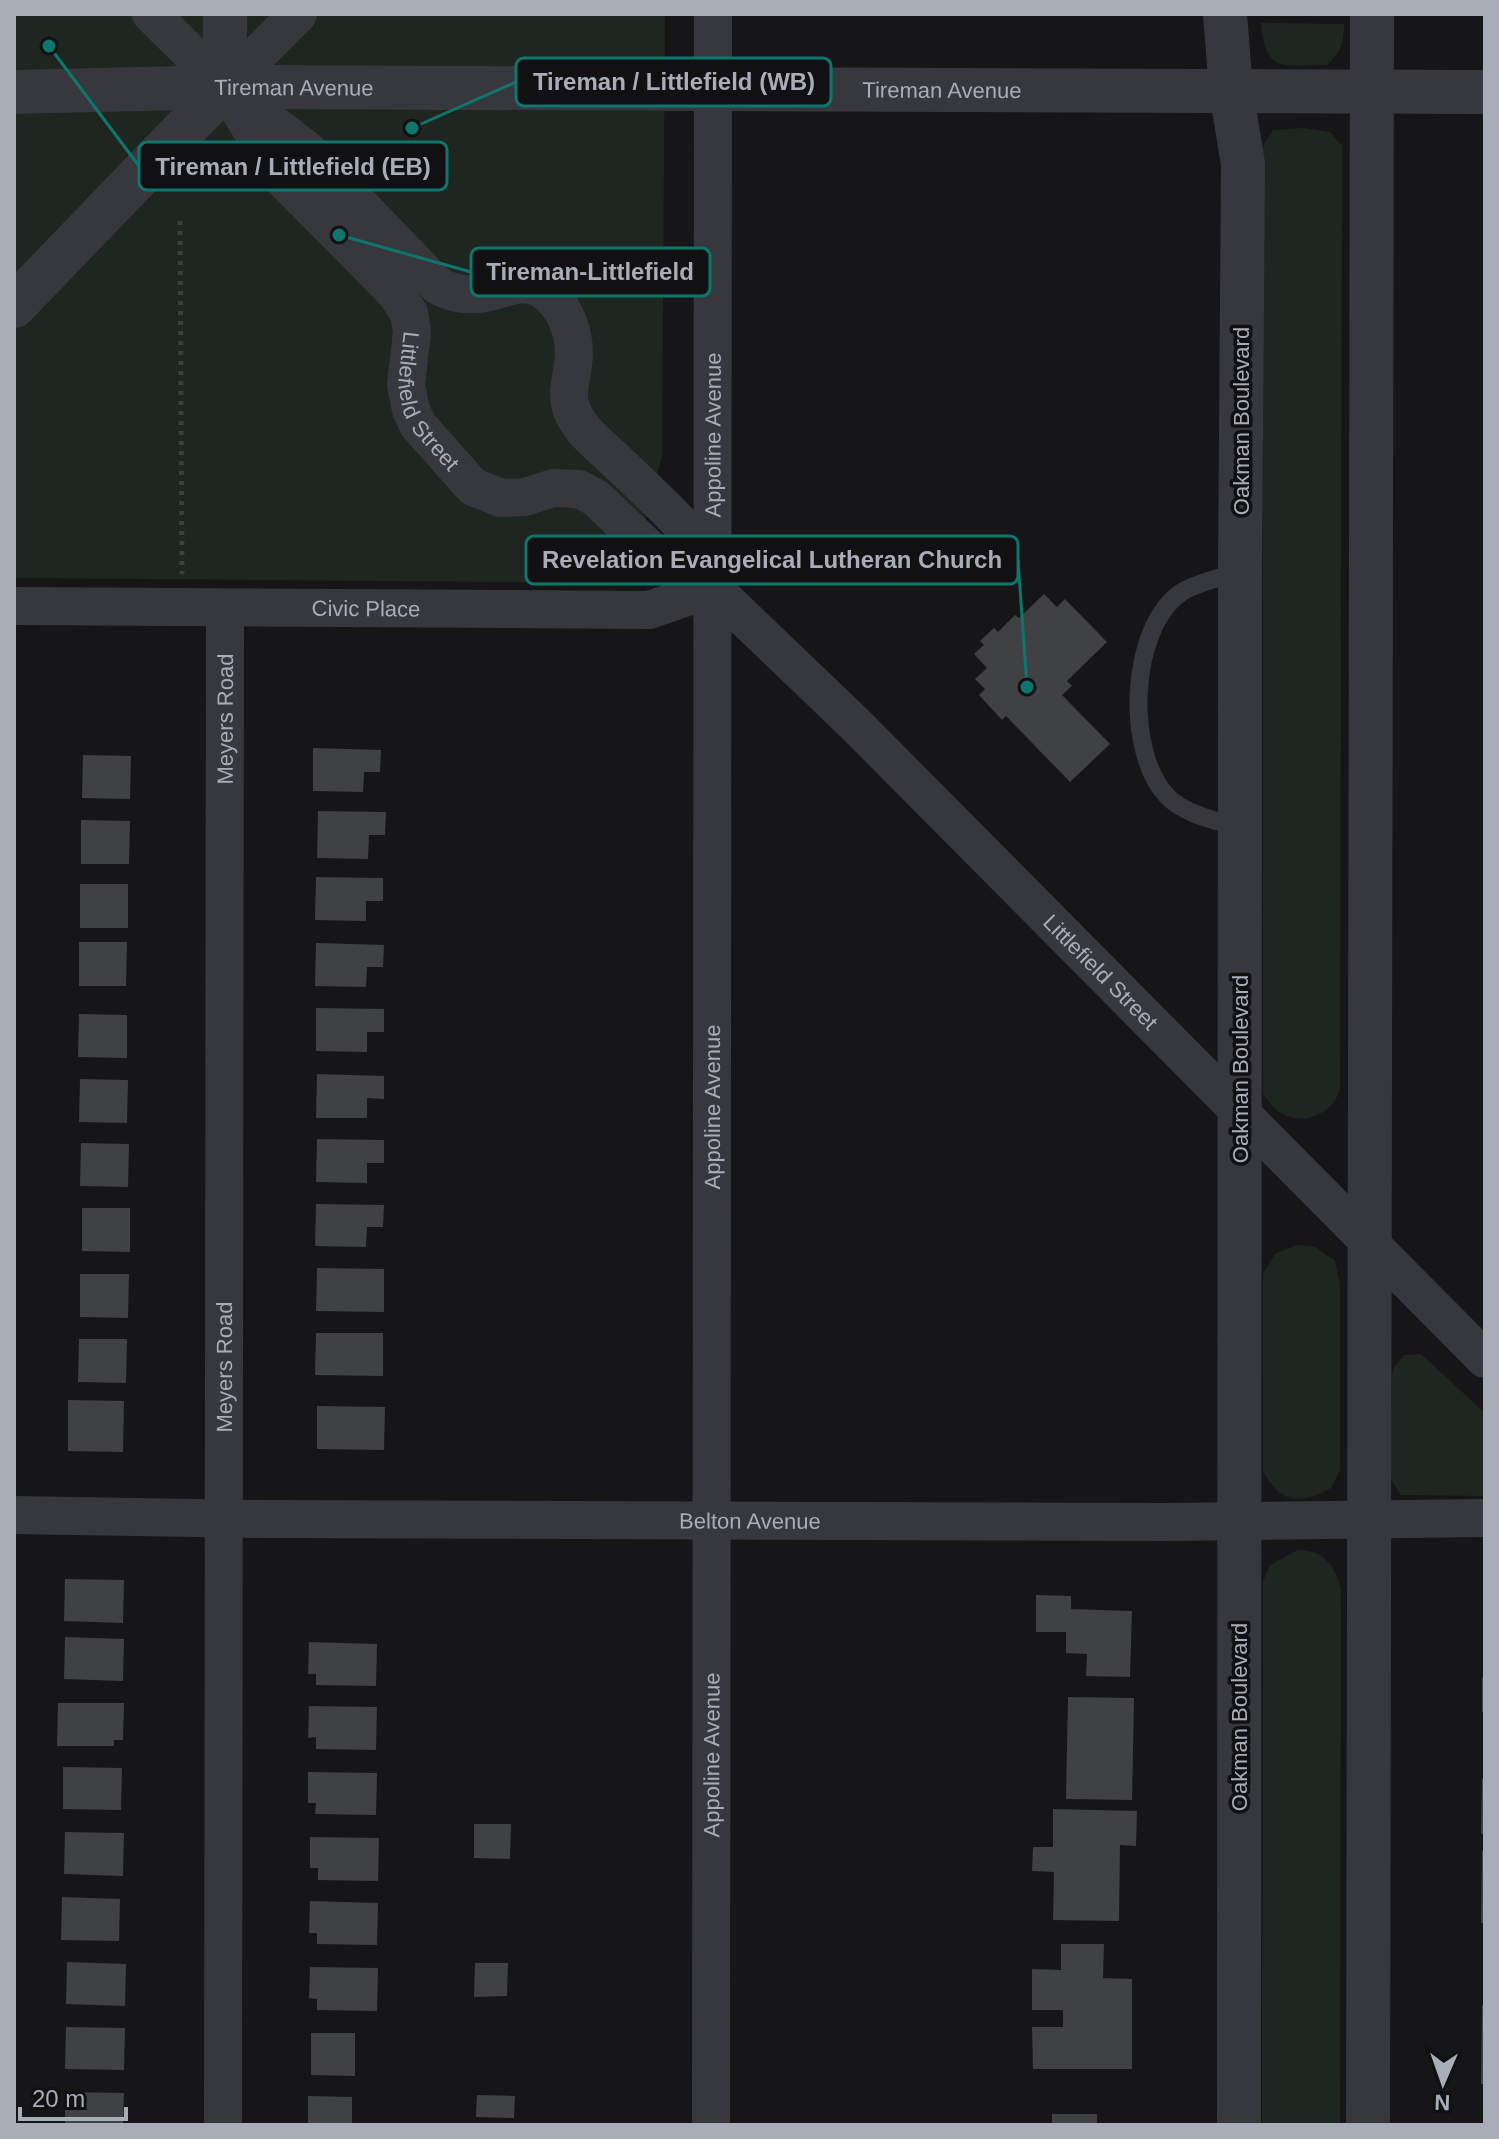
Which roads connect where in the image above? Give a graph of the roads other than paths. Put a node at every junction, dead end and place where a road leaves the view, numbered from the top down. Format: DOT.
graph roads {
  1 [pos="151,14"];
  2 [pos="225,14"];
  3 [pos="298,14"];
  4 [pos="713,14"];
  5 [pos="1225,14"];
  6 [pos="1372,14"];
  7 [pos="225,87"];
  8 [pos="713,90"];
  9 [pos="1231,90"];
  10 [pos="1370,91"];
  11 [pos="14,92"];
  12 [pos="1485,92"];
  13 [pos="14,306"];
  14 [pos="1240,571"];
  15 [pos="713,588"];
  16 [pos="14,606"];
  17 [pos="225,608"];
  18 [pos="1240,828"];
  19 [pos="1240,1110"];
  20 [pos="1370,1242"];
  21 [pos="1485,1359"];
  22 [pos="14,1515"];
  23 [pos="224,1518"];
  24 [pos="1485,1518"];
  25 [pos="1368,1519"];
  26 [pos="711,1520"];
  27 [pos="1239,1521"];
  28 [pos="223,2125"];
  29 [pos="711,2125"];
  30 [pos="1239,2125"];
  31 [pos="1368,2125"];
  1 -- 7 [label="street"];
  2 -- 7 [label="street"];
  3 -- 7 [label="street"];
  4 -- 8 [label="street, Appoline Avenue"];
  5 -- 9 [label="street, Oakman Boulevard"];
  6 -- 10 [label="street"];
  7 -- 8 [label="street, Tireman Avenue"];
  7 -- 11 [label="street, Tireman Avenue"];
  7 -- 13 [label="street"];
  7 -- 15 [label="street, Littlefield Street"];
  7 -- 15 [label="street, Littlefield Street"];
  8 -- 9 [label="street, Tireman Avenue"];
  8 -- 15 [label="street, Appoline Avenue"];
  9 -- 10 [label="street, Tireman Avenue"];
  9 -- 14 [label="street, Oakman Boulevard"];
  10 -- 12 [label="street, Tireman Avenue"];
  10 -- 20 [label="street"];
  14 -- 18 [label="street, Oakman Boulevard"];
  14 -- 18 [label="lane"];
  15 -- 17 [label="street, Civic Place"];
  15 -- 19 [label="street, Littlefield Street"];
  15 -- 26 [label="street, Appoline Avenue"];
  16 -- 17 [label="street, Civic Place"];
  17 -- 23 [label="street, Meyers Road"];
  18 -- 19 [label="street, Oakman Boulevard"];
  19 -- 20 [label="street, Littlefield Street"];
  19 -- 27 [label="street, Oakman Boulevard"];
  20 -- 21 [label="street, Littlefield Street"];
  20 -- 25 [label="street"];
  22 -- 23 [label="street, Belton Avenue"];
  23 -- 26 [label="street, Belton Avenue"];
  23 -- 28 [label="street, Meyers Road"];
  24 -- 25 [label="street, Belton Avenue"];
  25 -- 27 [label="street, Belton Avenue"];
  25 -- 31 [label="street"];
  26 -- 27 [label="street, Belton Avenue"];
  26 -- 29 [label="street, Appoline Avenue"];
  27 -- 30 [label="street, Oakman Boulevard"];
}
